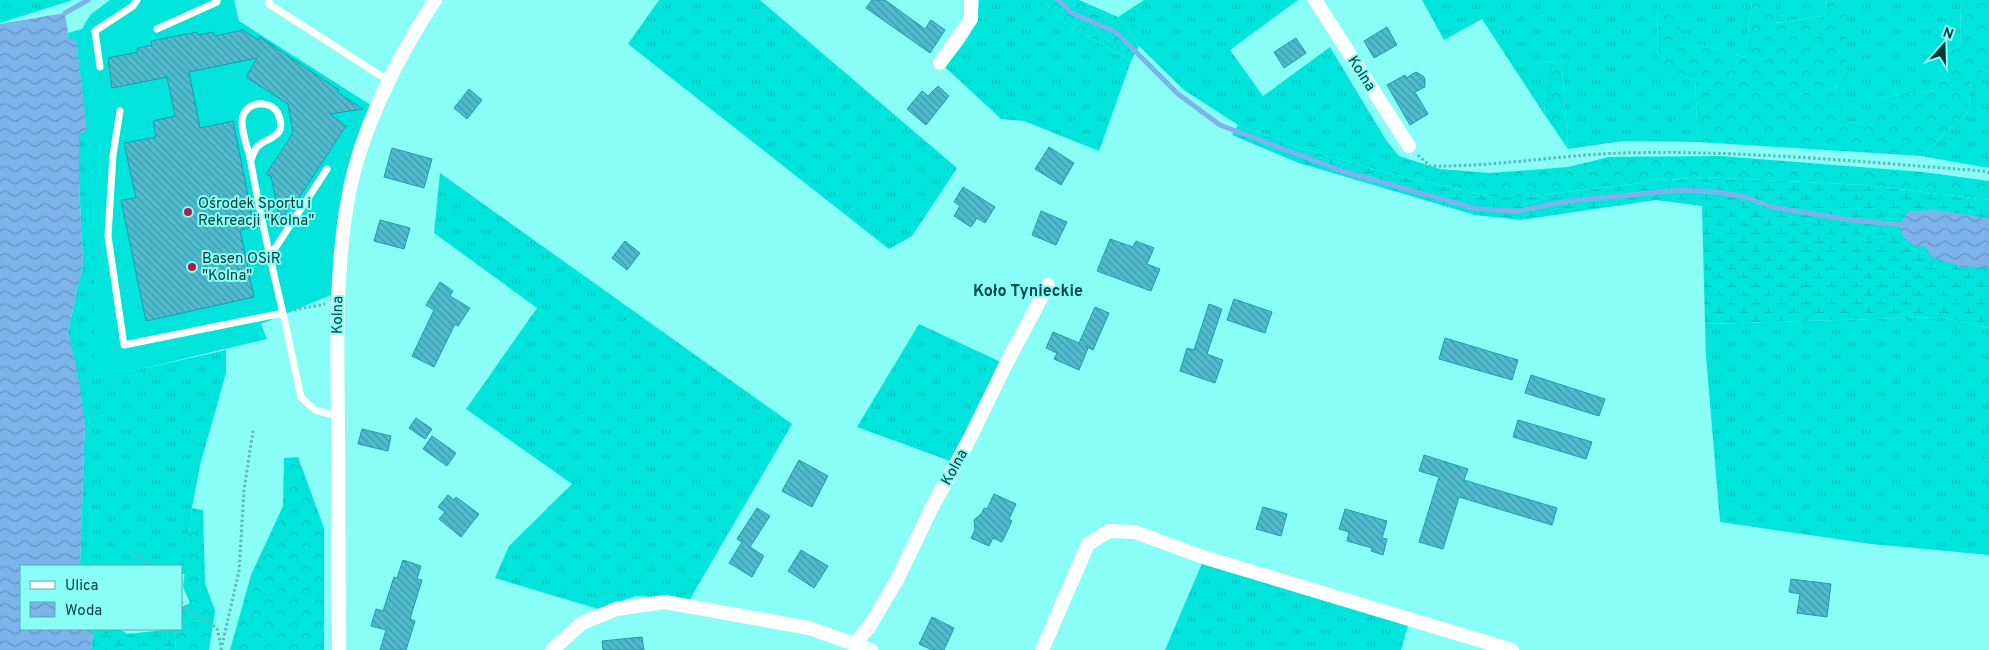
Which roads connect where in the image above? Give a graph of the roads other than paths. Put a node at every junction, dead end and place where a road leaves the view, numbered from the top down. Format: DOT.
graph roads {
  1 [pos="137,0"];
  2 [pos="216,0"];
  3 [pos="269,0"];
  4 [pos="435,0"];
  5 [pos="971,0"];
  6 [pos="1315,0"];
  7 [pos="157,29"];
  8 [pos="940,63"];
  9 [pos="100,67"];
  10 [pos="389,81"];
  11 [pos="120,112"];
  12 [pos="1409,146"];
  13 [pos="251,160"];
  14 [pos="327,169"];
  15 [pos="270,256"];
  16 [pos="1048,285"];
  17 [pos="283,313"];
  18 [pos="338,416"];
  19 [pos="854,644"];
  20 [pos="339,650"];
  21 [pos="552,650"];
  22 [pos="871,650"];
  23 [pos="1042,650"];
  24 [pos="1512,650"];
  1 -- 9 [label="lane"];
  2 -- 7 [label="lane"];
  3 -- 10 [label="lane"];
  4 -- 10 [label="street, Kolna"];
  5 -- 8 [label="street"];
  6 -- 12 [label="street, Kolna"];
  10 -- 18 [label="street, Kolna"];
  11 -- 17 [label="lane"];
  13 -- 13 [label="lane"];
  13 -- 15 [label="lane"];
  14 -- 15 [label="lane"];
  15 -- 17 [label="lane"];
  16 -- 19 [label="street, Kolna"];
  17 -- 18 [label="lane"];
  18 -- 20 [label="street, Kolna"];
  19 -- 21 [label="street"];
  19 -- 22 [label="street"];
  23 -- 24 [label="street"];
}
